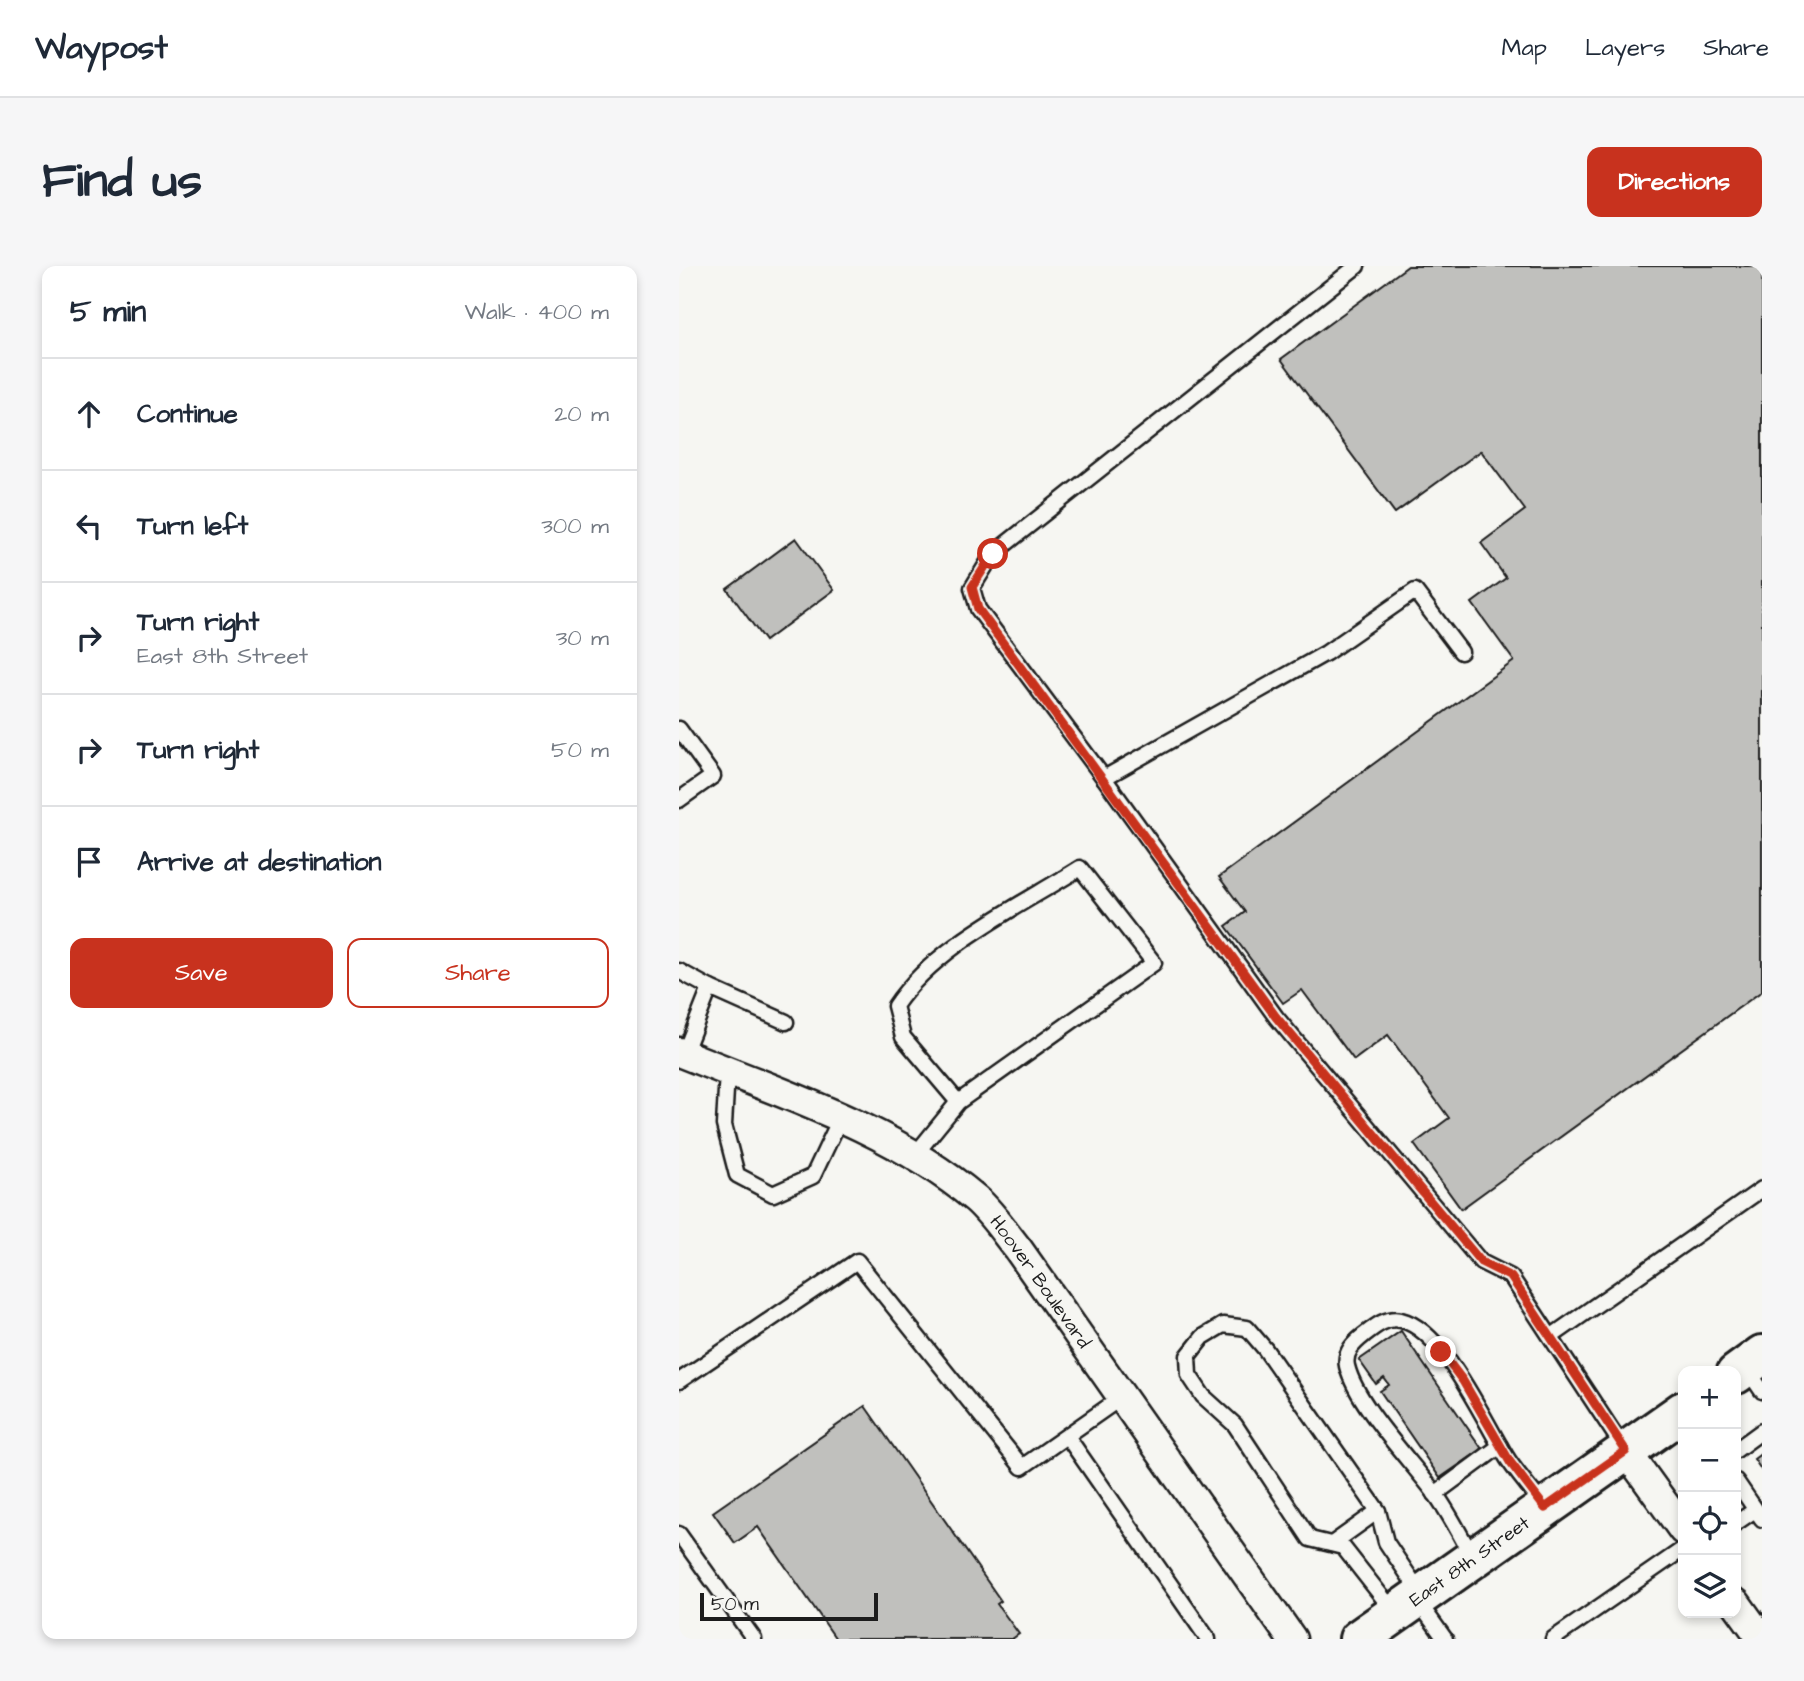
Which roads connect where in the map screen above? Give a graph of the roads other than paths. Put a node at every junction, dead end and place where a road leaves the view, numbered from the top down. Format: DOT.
graph roads {
  1 [pos="1357,266"];
  2 [pos="1461,652"];
  3 [pos="679,729"];
  4 [pos="1104,778"];
  5 [pos="679,800"];
  6 [pos="679,971"];
  7 [pos="710,988"];
  8 [pos="786,1022"];
  9 [pos="681,1053"];
  10 [pos="727,1072"];
  11 [pos="958,1102"];
  12 [pos="840,1119"];
  13 [pos="914,1156"];
  14 [pos="1762,1189"];
  15 [pos="1552,1336"];
  16 [pos="679,1381"];
  17 [pos="1122,1397"];
  18 [pos="1678,1415"];
  19 [pos="1762,1431"];
  20 [pos="1067,1436"];
  21 [pos="1500,1446"];
  22 [pos="1741,1446"];
  23 [pos="1626,1451"];
  24 [pos="1741,1488"];
  25 [pos="1435,1494"];
  26 [pos="1545,1508"];
  27 [pos="1378,1511"];
  28 [pos="1759,1514"];
  29 [pos="1741,1521"];
  30 [pos="1678,1523"];
  31 [pos="679,1534"];
  32 [pos="1332,1544"];
  33 [pos="1678,1552"];
  34 [pos="1474,1559"];
  35 [pos="1741,1610"];
  36 [pos="1390,1619"];
  37 [pos="754,1639"];
  38 [pos="1208,1639"];
  39 [pos="1292,1639"];
  40 [pos="1445,1639"];
  41 [pos="1553,1639"];
  42 [pos="1762,1639"];
  1 -- 4 [label="lane"];
  2 -- 4 [label="lane"];
  3 -- 5 [label="lane"];
  4 -- 15 [label="lane"];
  6 -- 7 [label="lane"];
  7 -- 8 [label="lane"];
  7 -- 9 [label="lane"];
  9 -- 10 [label="street, Hoover Boulevard"];
  10 -- 12 [label="street, Hoover Boulevard"];
  10 -- 12 [label="lane"];
  11 -- 11 [label="lane"];
  11 -- 13 [label="lane"];
  12 -- 13 [label="street, Hoover Boulevard"];
  13 -- 17 [label="street, Hoover Boulevard"];
  14 -- 15 [label="lane"];
  15 -- 23 [label="lane"];
  16 -- 20 [label="lane"];
  17 -- 20 [label="lane"];
  17 -- 39 [label="street, Hoover Boulevard"];
  18 -- 23 [label="main road, East 8th Street"];
  19 -- 22 [label="lane"];
  20 -- 38 [label="lane"];
  21 -- 25 [label="lane"];
  21 -- 25 [label="lane"];
  21 -- 26 [label="lane"];
  23 -- 26 [label="main road, East 8th Street"];
  23 -- 30 [label="street"];
  24 -- 28 [label="lane"];
  25 -- 34 [label="lane"];
  26 -- 34 [label="main road, East 8th Street"];
  27 -- 32 [label="lane"];
  27 -- 32 [label="lane"];
  27 -- 36 [label="lane"];
  28 -- 29 [label="lane"];
  31 -- 37 [label="lane"];
  32 -- 36 [label="lane"];
  33 -- 41 [label="lane"];
  34 -- 36 [label="main road, East 8th Street"];
  35 -- 42 [label="street"];
  36 -- 40 [label="lane"];
}
